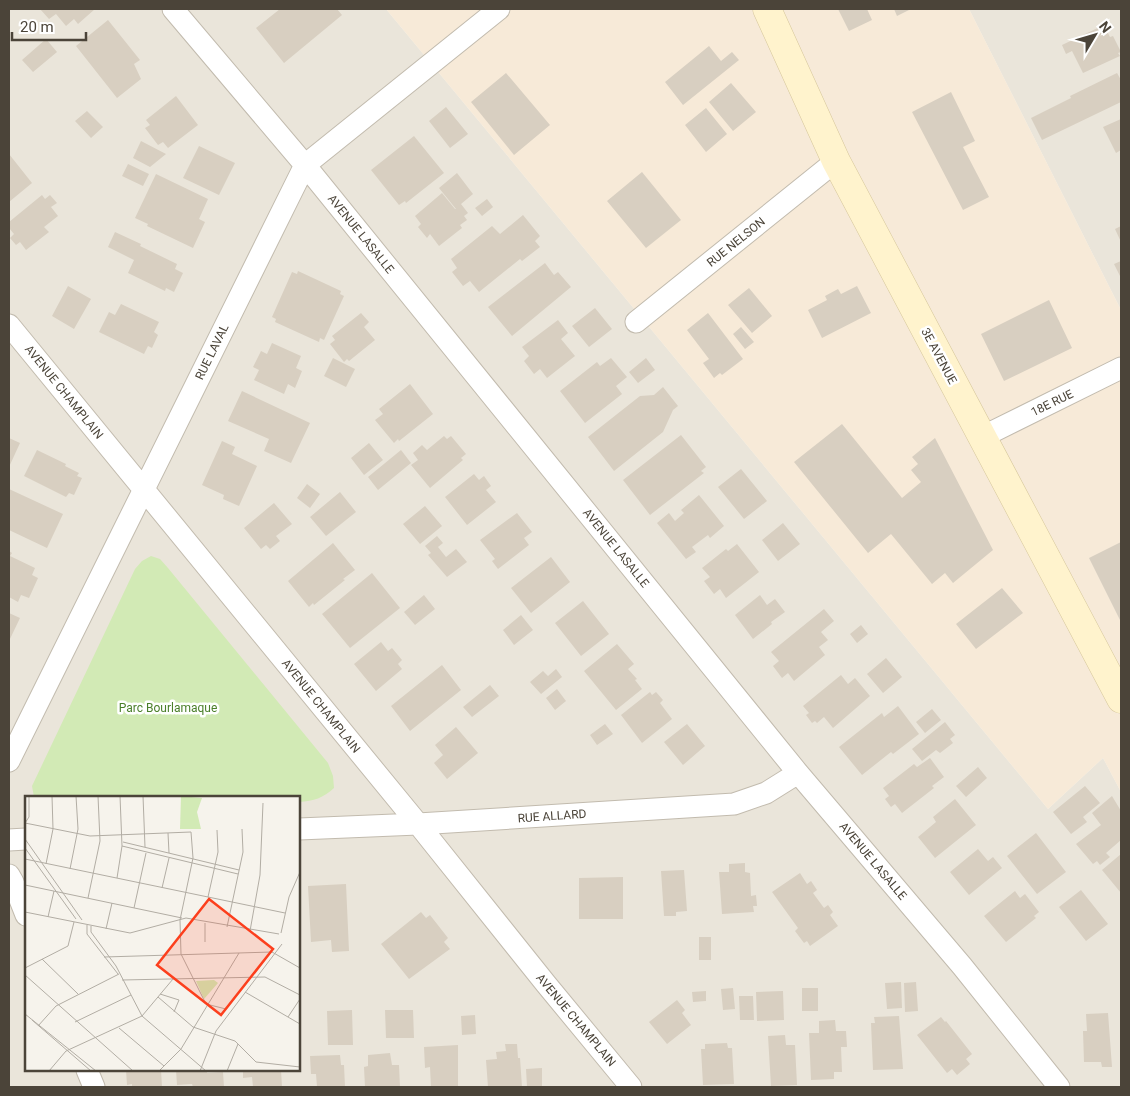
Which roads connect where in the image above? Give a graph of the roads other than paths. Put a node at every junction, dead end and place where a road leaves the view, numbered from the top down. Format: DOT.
graph roads {
  1 [pos="173,9"];
  2 [pos="499,9"];
  3 [pos="768,9"];
  4 [pos="836,161"];
  5 [pos="305,165"];
  6 [pos="636,322"];
  7 [pos="9,325"];
  8 [pos="1121,368"];
  9 [pos="982,437"];
  10 [pos="144,490"];
  11 [pos="1121,699"];
  12 [pos="9,761"];
  13 [pos="798,774"];
  14 [pos="418,824"];
  15 [pos="300,829"];
  16 [pos="9,840"];
  17 [pos="25,840"];
  18 [pos="9,875"];
  19 [pos="25,912"];
  20 [pos="87,1071"];
  21 [pos="94,1087"];
  22 [pos="631,1087"];
  23 [pos="1059,1087"];
  1 -- 5 [label="street, AVENUE LASALLE"];
  2 -- 5 [label="street, RUE LAVAL"];
  3 -- 4 [label="main road, 3E AVENUE"];
  4 -- 6 [label="street, RUE NELSON"];
  4 -- 9 [label="main road, 3E AVENUE"];
  5 -- 10 [label="street, RUE LAVAL"];
  5 -- 13 [label="street, AVENUE LASALLE"];
  7 -- 10 [label="street, AVENUE CHAMPLAIN"];
  8 -- 9 [label="street, 18E RUE"];
  9 -- 11 [label="main road, 3E AVENUE"];
  10 -- 12 [label="street, RUE LAVAL"];
  10 -- 14 [label="street, AVENUE CHAMPLAIN"];
  13 -- 14 [label="street, RUE ALLARD"];
  13 -- 23 [label="street, AVENUE LASALLE"];
  14 -- 15 [label="street, RUE ALLARD"];
  14 -- 22 [label="street, AVENUE CHAMPLAIN"];
  16 -- 17 [label="street"];
  18 -- 19 [label="street"];
  20 -- 21 [label="street"];
}
